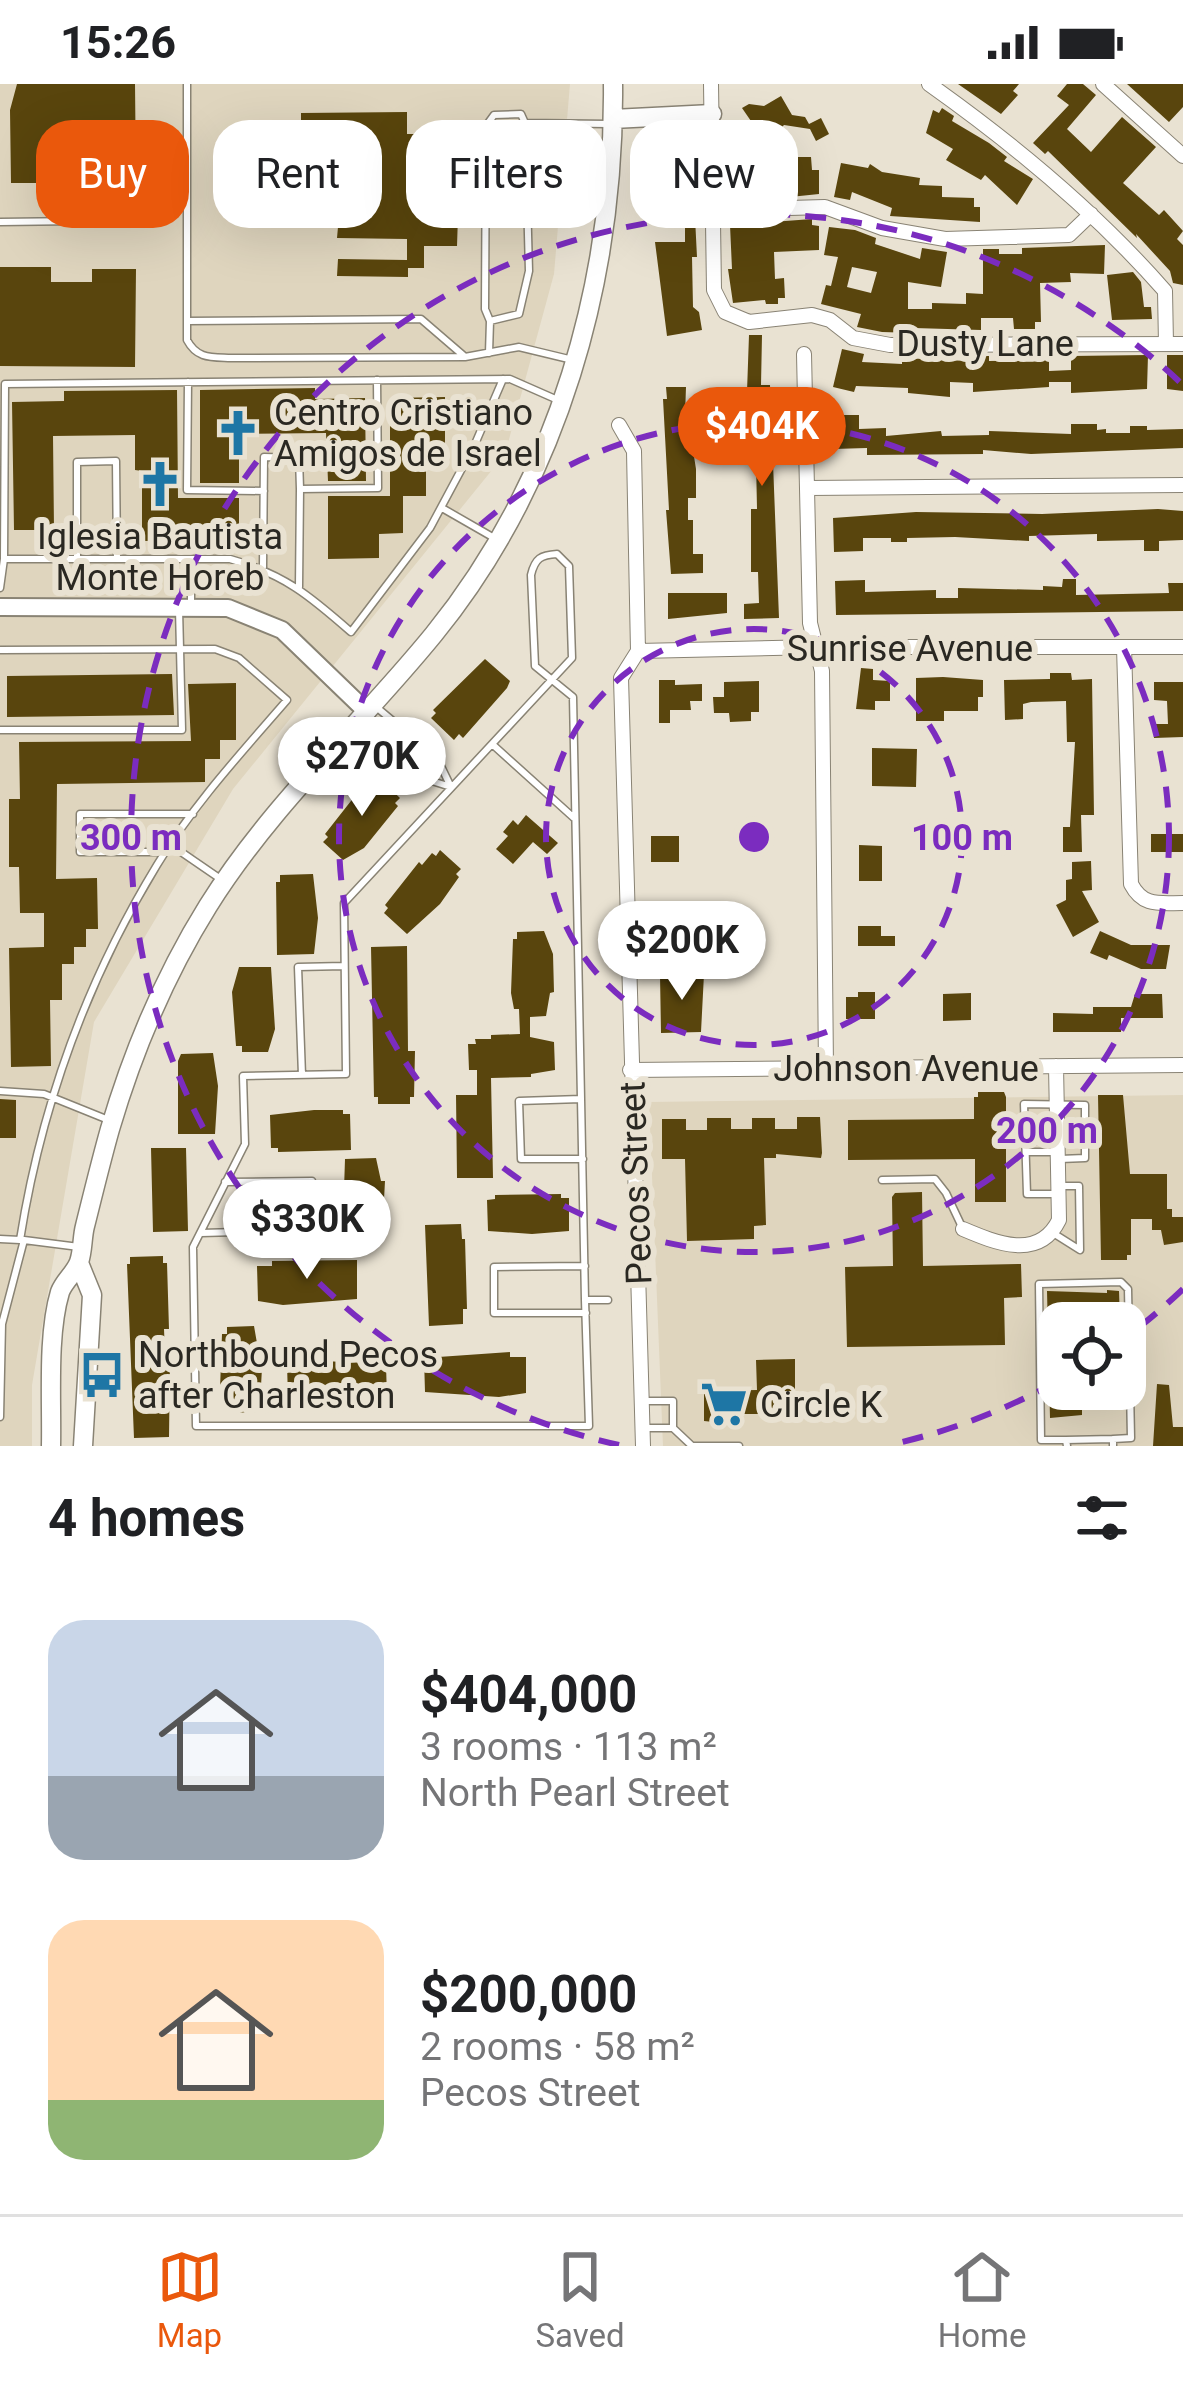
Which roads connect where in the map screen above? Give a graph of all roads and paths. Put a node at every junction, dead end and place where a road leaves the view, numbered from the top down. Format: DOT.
graph roads {
  1 [pos="187,84"];
  2 [pos="613,84"];
  3 [pos="711,84"];
  4 [pos="929,84"];
  5 [pos="1103,84"];
  6 [pos="712,114"];
  7 [pos="490,120"];
  8 [pos="524,120"];
  9 [pos="712,120"];
  10 [pos="606,121"];
  11 [pos="613,121"];
  12 [pos="1183,156"];
  13 [pos="798,208"];
  14 [pos="1090,214"];
  15 [pos="0,222"];
  16 [pos="36,222"];
  17 [pos="485,228"];
  18 [pos="528,228"];
  19 [pos="713,228"];
  20 [pos="187,320"];
  21 [pos="490,321"];
  22 [pos="1166,344"];
  23 [pos="1183,344"];
  24 [pos="489,352"];
  25 [pos="804,354"];
  26 [pos="465,357"];
  27 [pos="577,361"];
  28 [pos="503,379"];
  29 [pos="377,380"];
  30 [pos="188,382"];
  31 [pos="562,402"];
  32 [pos="619,425"];
  33 [pos="1183,485"];
  34 [pos="808,488"];
  35 [pos="300,489"];
  36 [pos="264,491"];
  37 [pos="442,508"];
  38 [pos="497,540"];
  39 [pos="4,559"];
  40 [pos="76,559"];
  41 [pos="117,559"];
  42 [pos="191,559"];
  43 [pos="263,568"];
  44 [pos="299,587"];
  45 [pos="0,588"];
  46 [pos="0,607"];
  47 [pos="185,608"];
  48 [pos="816,647"];
  49 [pos="1124,647"];
  50 [pos="1183,647"];
  51 [pos="180,649"];
  52 [pos="0,650"];
  53 [pos="638,651"];
  54 [pos="552,679"];
  55 [pos="366,712"];
  56 [pos="0,730"];
  57 [pos="492,744"];
  58 [pos="452,787"];
  59 [pos="193,814"];
  60 [pos="576,819"];
  61 [pos="168,849"];
  62 [pos="225,882"];
  63 [pos="1183,903"];
  64 [pos="344,966"];
  65 [pos="1183,1065"];
  66 [pos="1056,1066"];
  67 [pos="826,1068"];
  68 [pos="630,1070"];
  69 [pos="302,1075"];
  70 [pos="0,1091"];
  71 [pos="52,1097"];
  72 [pos="581,1099"];
  73 [pos="1057,1105"];
  74 [pos="113,1121"];
  75 [pos="1026,1152"];
  76 [pos="1058,1155"];
  77 [pos="583,1159"];
  78 [pos="882,1180"];
  79 [pos="225,1182"];
  80 [pos="1058,1190"];
  81 [pos="963,1229"];
  82 [pos="1053,1232"];
  83 [pos="200,1233"];
  84 [pos="0,1239"];
  85 [pos="22,1240"];
  86 [pos="80,1256"];
  87 [pos="585,1266"];
  88 [pos="585,1300"];
  89 [pos="608,1300"];
  90 [pos="586,1313"];
  91 [pos="642,1401"];
  92 [pos="0,1418"];
  93 [pos="643,1428"];
  94 [pos="674,1428"];
  95 [pos="1113,1442"];
  96 [pos="1066,1443"];
  97 [pos="50,1446"];
  98 [pos="83,1446"];
  99 [pos="643,1446"];
  100 [pos="691,1446"];
  101 [pos="739,1446"];
  1 -- 20 [label="lane"];
  2 -- 11 [label="main road"];
  3 -- 6 [label="street"];
  4 -- 14 [label="street"];
  5 -- 12 [label="street"];
  6 -- 9 [label="street"];
  6 -- 11 [label="main road"];
  7 -- 8 [label="lane"];
  10 -- 11 [label="lane"];
  11 -- 27 [label="main road"];
  13 -- 14 [label="street"];
  14 -- 22 [label="street"];
  15 -- 16 [label="lane"];
  17 -- 21 [label="lane"];
  18 -- 21 [label="lane"];
  19 -- 22 [label="street, Dusty Lane"];
  20 -- 26 [label="lane"];
  20 -- 26 [label="lane"];
  21 -- 24 [label="lane"];
  22 -- 23 [label="street, Dusty Lane"];
  24 -- 26 [label="lane"];
  24 -- 27 [label="lane"];
  25 -- 34 [label="street"];
  27 -- 31 [label="main road"];
  28 -- 29 [label="lane"];
  28 -- 31 [label="lane"];
  28 -- 37 [label="lane"];
  29 -- 30 [label="lane"];
  29 -- 35 [label="lane"];
  30 -- 36 [label="lane"];
  30 -- 39 [label="lane"];
  31 -- 38 [label="main road"];
  32 -- 53 [label="street, Pecos Street"];
  33 -- 34 [label="street"];
  34 -- 48 [label="street"];
  35 -- 36 [label="lane"];
  35 -- 44 [label="lane"];
  36 -- 43 [label="lane"];
  37 -- 38 [label="lane"];
  37 -- 44 [label="lane"];
  38 -- 55 [label="main road"];
  39 -- 40 [label="lane"];
  39 -- 45 [label="lane"];
  40 -- 41 [label="lane"];
  40 -- 41 [label="lane"];
  41 -- 42 [label="lane"];
  42 -- 43 [label="lane"];
  42 -- 47 [label="lane"];
  43 -- 44 [label="lane"];
  46 -- 47 [label="street"];
  47 -- 51 [label="lane"];
  47 -- 55 [label="street"];
  48 -- 49 [label="street, Sunrise Avenue"];
  48 -- 53 [label="street, Sunrise Avenue"];
  48 -- 67 [label="street"];
  49 -- 50 [label="street, Sunrise Avenue"];
  49 -- 63 [label="street"];
  51 -- 52 [label="lane"];
  51 -- 56 [label="lane"];
  51 -- 59 [label="lane"];
  53 -- 68 [label="street, Pecos Street"];
  54 -- 54 [label="lane"];
  54 -- 57 [label="lane"];
  54 -- 60 [label="lane"];
  55 -- 58 [label="lane"];
  55 -- 58 [label="lane"];
  55 -- 62 [label="main road"];
  57 -- 58 [label="lane"];
  57 -- 60 [label="lane"];
  58 -- 64 [label="lane"];
  59 -- 61 [label="lane"];
  59 -- 61 [label="lane"];
  60 -- 72 [label="lane"];
  61 -- 62 [label="lane"];
  61 -- 71 [label="lane"];
  62 -- 74 [label="main road"];
  64 -- 69 [label="lane"];
  64 -- 69 [label="lane"];
  65 -- 66 [label="street, Johnson Avenue"];
  66 -- 67 [label="street, Johnson Avenue"];
  66 -- 73 [label="street"];
  67 -- 68 [label="street, Johnson Avenue"];
  68 -- 91 [label="street, Pecos Street"];
  69 -- 79 [label="lane"];
  70 -- 71 [label="lane"];
  71 -- 74 [label="lane"];
  71 -- 85 [label="lane"];
  72 -- 77 [label="lane"];
  72 -- 77 [label="lane"];
  73 -- 75 [label="lane"];
  73 -- 76 [label="street"];
  73 -- 76 [label="lane"];
  74 -- 86 [label="main road"];
  75 -- 76 [label="lane"];
  75 -- 80 [label="lane"];
  76 -- 80 [label="street"];
  77 -- 87 [label="lane"];
  78 -- 81 [label="lane"];
  79 -- 83 [label="lane"];
  79 -- 83 [label="lane"];
  80 -- 82 [label="street"];
  80 -- 82 [label="lane"];
  81 -- 82 [label="street"];
  83 -- 90 [label="lane"];
  84 -- 85 [label="lane"];
  85 -- 86 [label="lane"];
  85 -- 92 [label="lane"];
  86 -- 97 [label="main road"];
  86 -- 98 [label="main road"];
  87 -- 88 [label="lane"];
  87 -- 90 [label="lane"];
  88 -- 89 [label="lane"];
  88 -- 90 [label="lane"];
  91 -- 93 [label="street, Pecos Street"];
  91 -- 94 [label="lane"];
  93 -- 94 [label="lane"];
  93 -- 99 [label="street, Pecos Street"];
  94 -- 100 [label="lane"];
  95 -- 96 [label="lane"];
  95 -- 96 [label="lane"];
  100 -- 101 [label="lane"];
}
